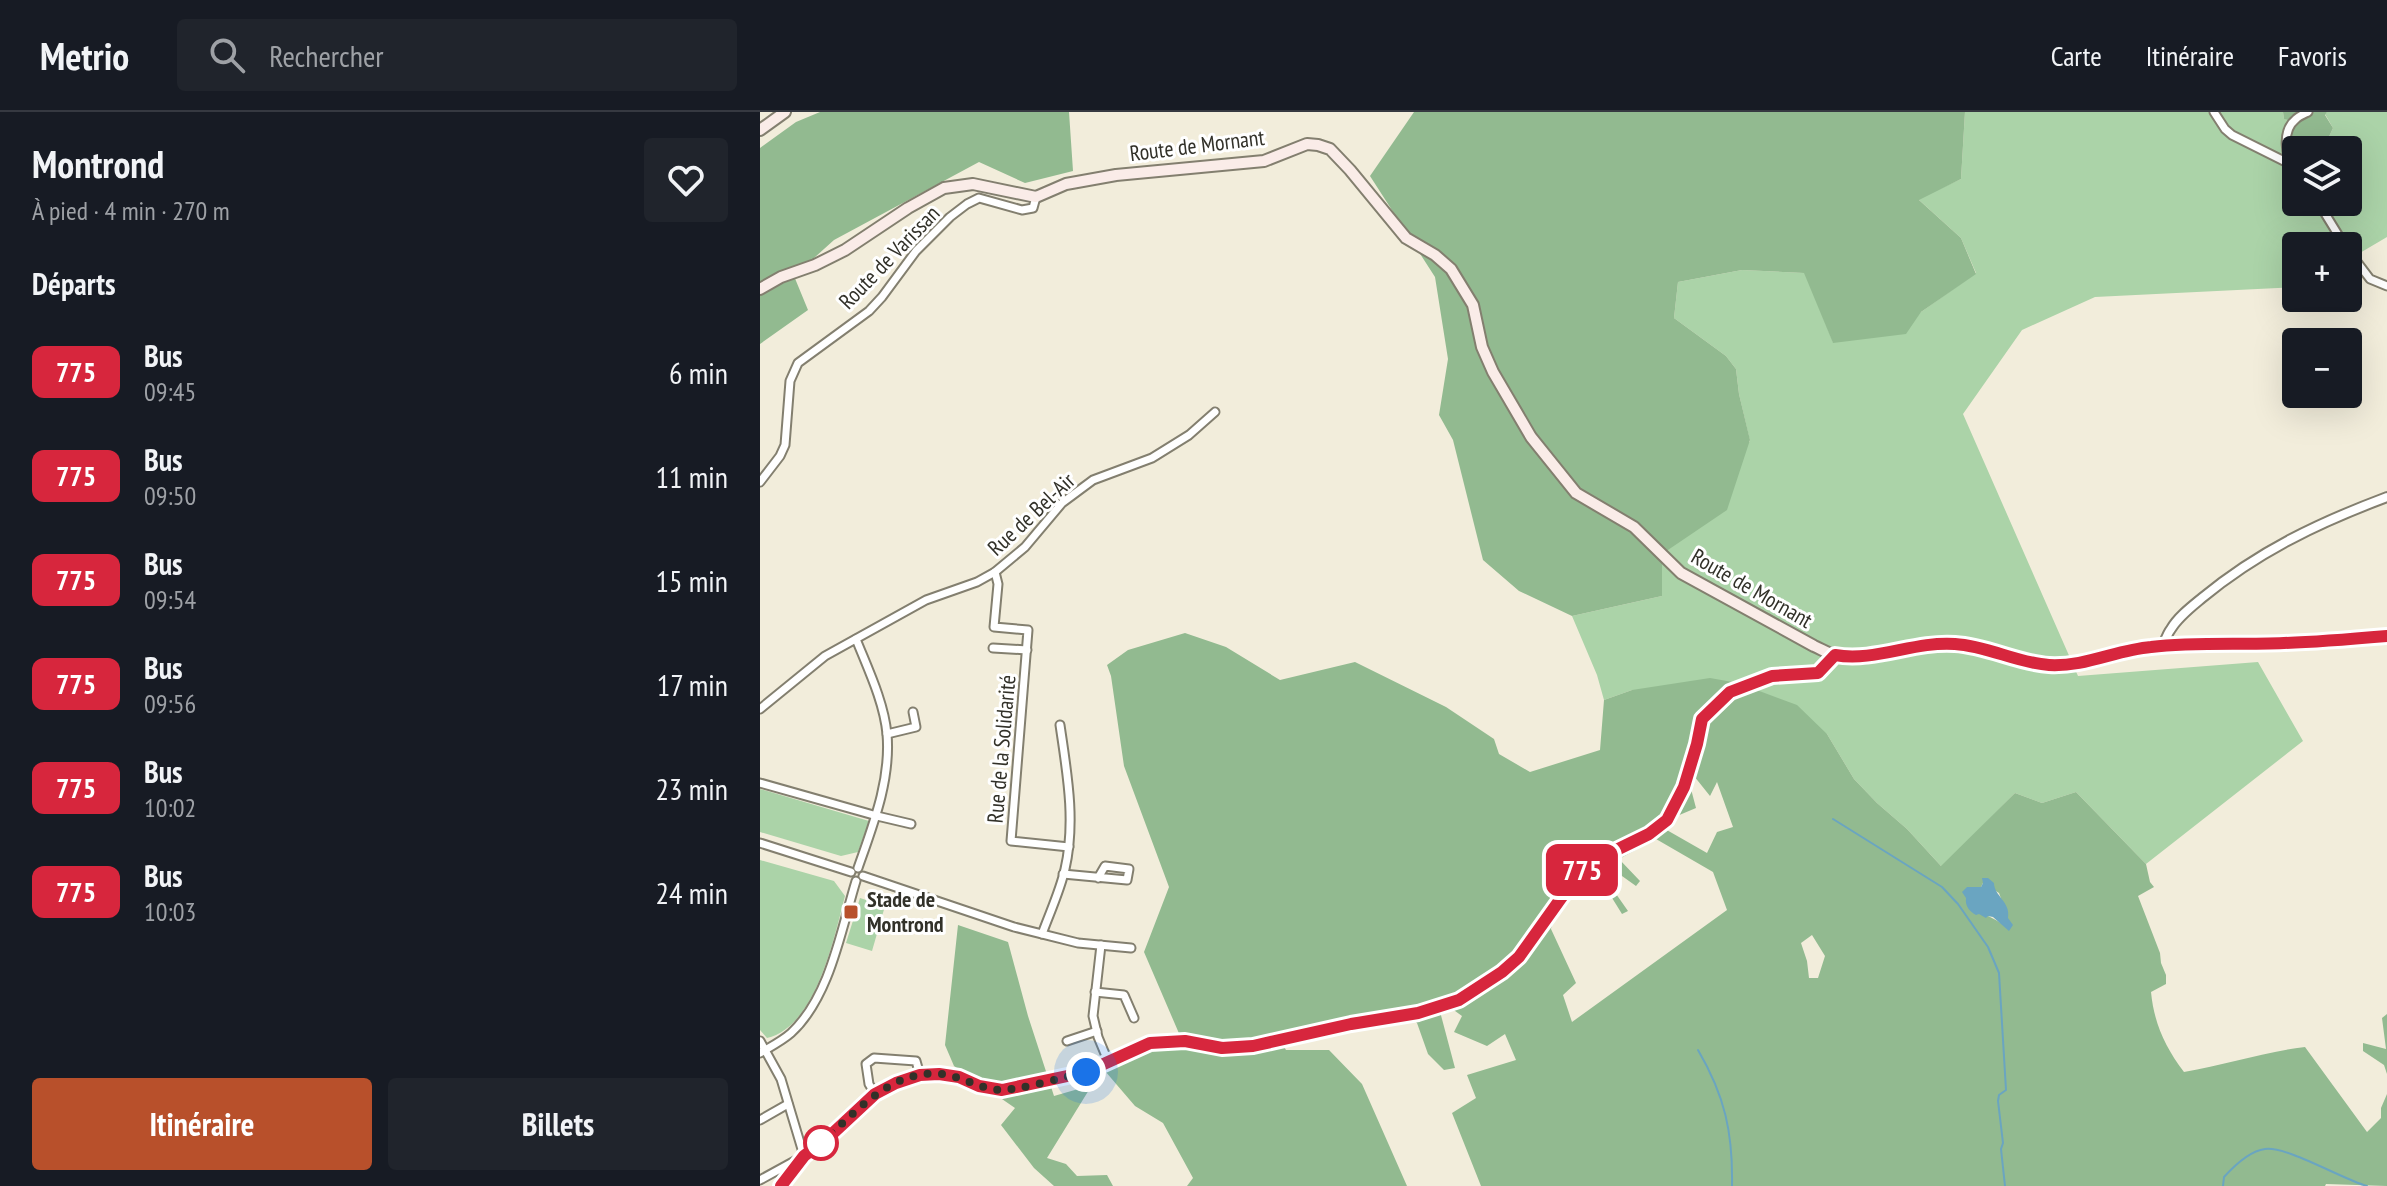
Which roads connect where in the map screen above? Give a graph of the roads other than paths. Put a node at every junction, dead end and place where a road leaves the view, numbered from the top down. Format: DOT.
graph roads {
  1 [pos="785,112"];
  2 [pos="2214,112"];
  3 [pos="2308,112"];
  4 [pos="760,130"];
  5 [pos="2287,136"];
  6 [pos="2282,161"];
  7 [pos="1036,197"];
  8 [pos="2362,269"];
  9 [pos="2387,286"];
  10 [pos="760,289"];
  11 [pos="1215,412"];
  12 [pos="760,482"];
  13 [pos="2387,497"];
  14 [pos="995,572"];
  15 [pos="2387,636"];
  16 [pos="856,639"];
  17 [pos="2163,646"];
  18 [pos="993,648"];
  19 [pos="1027,650"];
  20 [pos="1835,655"];
  21 [pos="760,709"];
  22 [pos="913,712"];
  23 [pos="1060,725"];
  24 [pos="887,734"];
  25 [pos="760,783"];
  26 [pos="877,816"];
  27 [pos="911,824"];
  28 [pos="760,843"];
  29 [pos="1069,847"];
  30 [pos="857,874"];
  31 [pos="1063,874"];
  32 [pos="1098,878"];
  33 [pos="1042,934"];
  34 [pos="1101,945"];
  35 [pos="1131,948"];
  36 [pos="1095,992"];
  37 [pos="1134,1018"];
  38 [pos="1097,1031"];
  39 [pos="760,1041"];
  40 [pos="1067,1041"];
  41 [pos="763,1051"];
  42 [pos="1108,1061"];
  43 [pos="920,1075"];
  44 [pos="875,1094"];
  45 [pos="788,1104"];
  46 [pos="760,1120"];
  47 [pos="804,1156"];
  48 [pos="760,1180"];
  49 [pos="781,1186"];
  1 -- 4 [label="main road"];
  2 -- 6 [label="street"];
  3 -- 5 [label="street"];
  7 -- 10 [label="main road"];
  7 -- 12 [label="street, Route de Varissan"];
  7 -- 20 [label="main road, Route de Mornant"];
  8 -- 9 [label="street"];
  11 -- 14 [label="street, Rue de Bel-Air"];
  13 -- 17 [label="street"];
  14 -- 16 [label="street, Rue de Bel-Air"];
  14 -- 19 [label="street, Rue de Bel-Air"];
  15 -- 17 [label="main road, Route de Mornant"];
  16 -- 21 [label="street, Rue de Bel-Air"];
  16 -- 24 [label="street"];
  17 -- 20 [label="main road, Route de Mornant"];
  18 -- 19 [label="street"];
  19 -- 29 [label="street, Rue de la Solidarité"];
  20 -- 42 [label="street"];
  22 -- 24 [label="street"];
  23 -- 29 [label="street"];
  24 -- 26 [label="street"];
  25 -- 26 [label="street"];
  26 -- 27 [label="street"];
  26 -- 30 [label="street"];
  28 -- 30 [label="street"];
  29 -- 31 [label="street"];
  30 -- 33 [label="street"];
  30 -- 41 [label="street"];
  31 -- 32 [label="street"];
  31 -- 33 [label="street"];
  33 -- 34 [label="street"];
  34 -- 35 [label="street"];
  34 -- 36 [label="street"];
  36 -- 37 [label="street"];
  36 -- 38 [label="street"];
  38 -- 40 [label="street"];
  38 -- 42 [label="street"];
  39 -- 41 [label="street"];
  41 -- 45 [label="street"];
  42 -- 43 [label="street"];
  43 -- 44 [label="street"];
  43 -- 44 [label="street"];
  44 -- 47 [label="street"];
  45 -- 46 [label="street"];
  45 -- 47 [label="street"];
  47 -- 48 [label="street"];
  47 -- 49 [label="street"];
}
